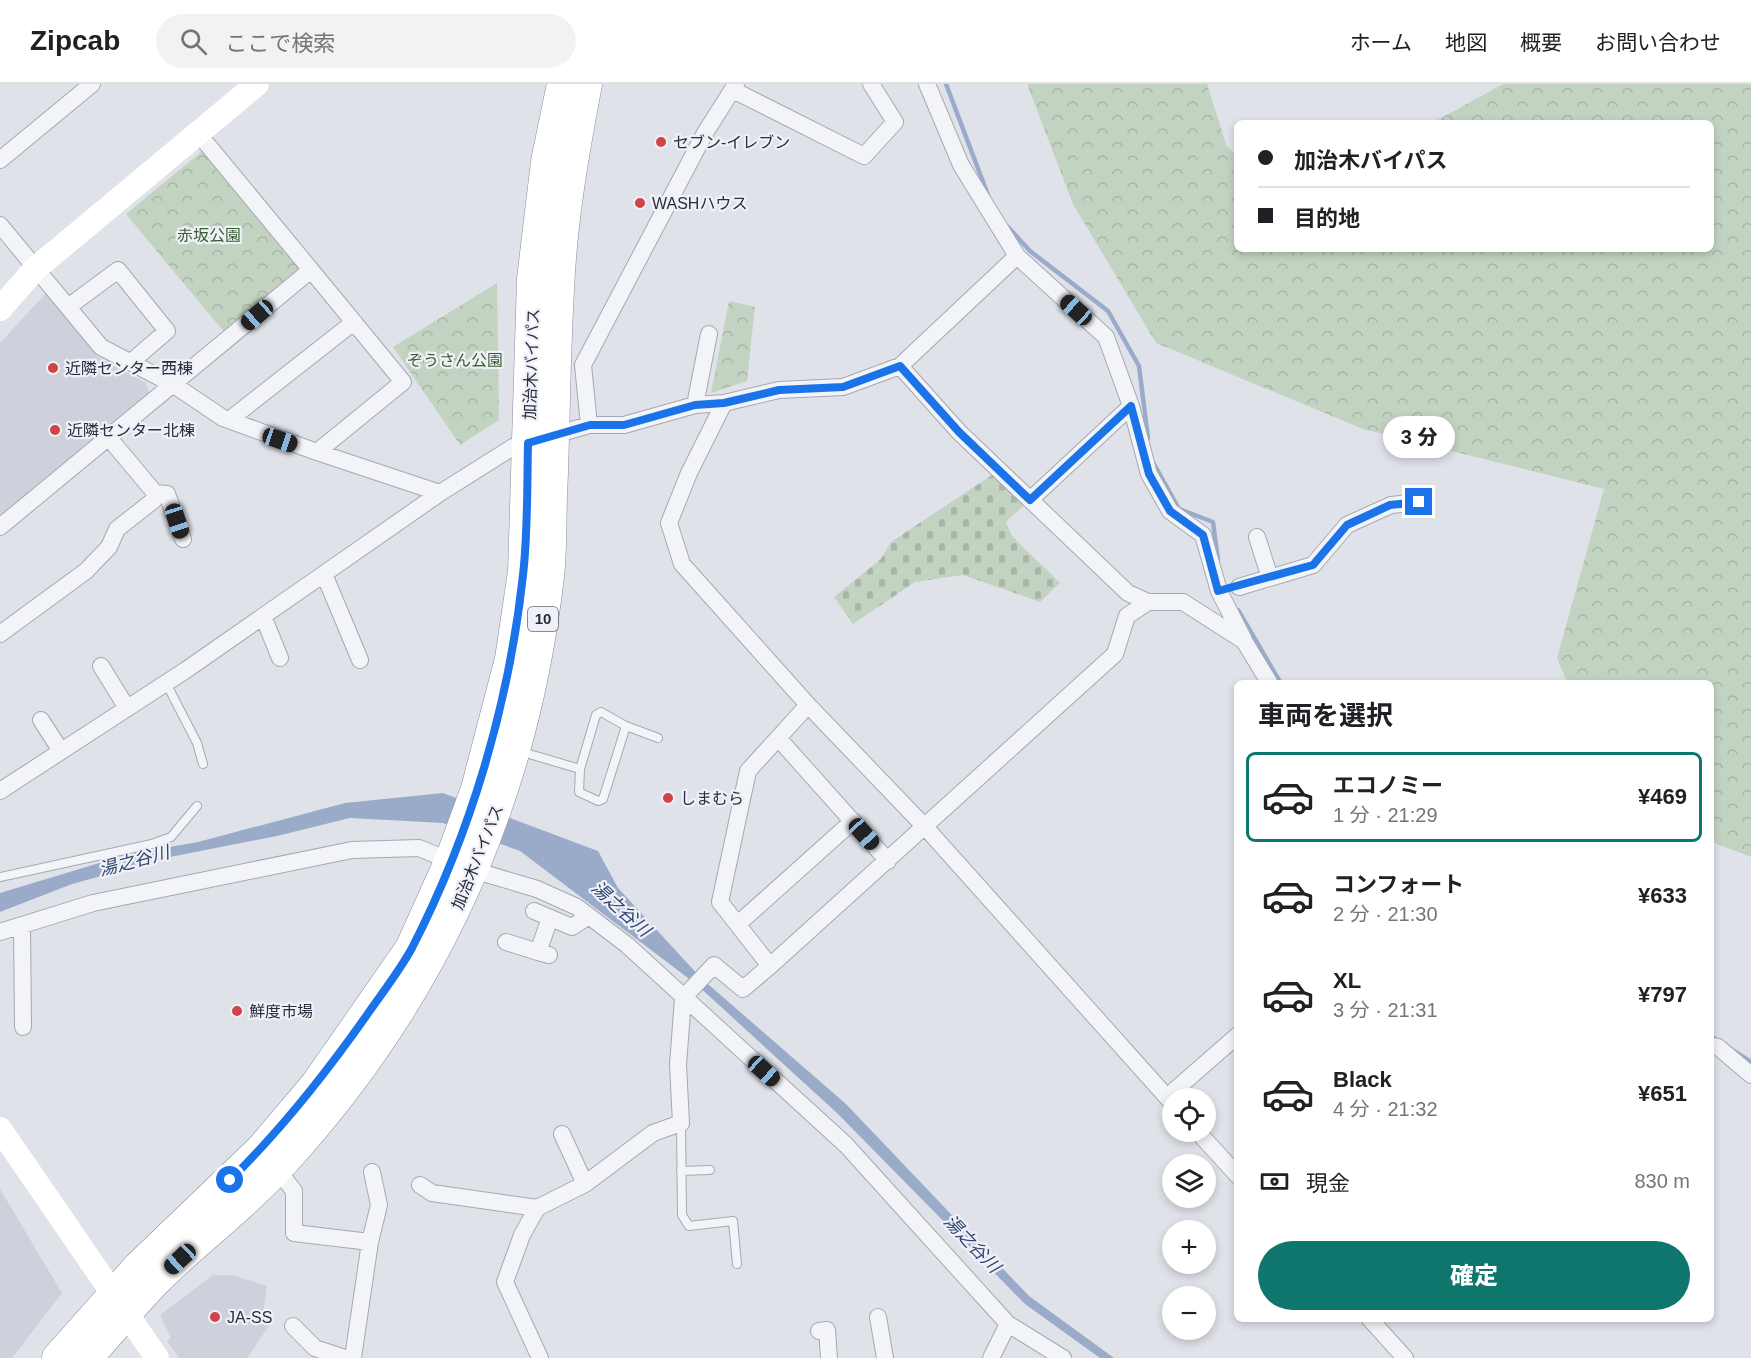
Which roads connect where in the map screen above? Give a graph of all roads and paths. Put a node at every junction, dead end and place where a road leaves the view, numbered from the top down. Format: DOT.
graph roads {
  1 [pos="92,84"];
  2 [pos="257,84"];
  3 [pos="563,84"];
  4 [pos="586,84"];
  5 [pos="871,84"];
  6 [pos="927,84"];
  7 [pos="735,87"];
  8 [pos="197,132"];
  9 [pos="0,160"];
  10 [pos="0,225"];
  11 [pos="1017,256"];
  12 [pos="35,269"];
  13 [pos="311,270"];
  14 [pos="68,307"];
  15 [pos="0,309"];
  16 [pos="354,322"];
  17 [pos="709,334"];
  18 [pos="130,362"];
  19 [pos="900,366"];
  20 [pos="174,385"];
  21 [pos="724,403"];
  22 [pos="695,405"];
  23 [pos="1131,406"];
  24 [pos="228,420"];
  25 [pos="590,425"];
  26 [pos="109,438"];
  27 [pos="541,440"];
  28 [pos="317,452"];
  29 [pos="155,493"];
  30 [pos="440,494"];
  31 [pos="1030,500"];
  32 [pos="1419,502"];
  33 [pos="0,527"];
  34 [pos="1257,537"];
  35 [pos="183,539"];
  36 [pos="324,574"];
  37 [pos="1270,578"];
  38 [pos="1227,590"];
  39 [pos="1148,602"];
  40 [pos="263,616"];
  41 [pos="1,630"];
  42 [pos="1244,641"];
  43 [pos="280,658"];
  44 [pos="360,660"];
  45 [pos="101,666"];
  46 [pos="1268,680"];
  47 [pos="166,683"];
  48 [pos="808,705"];
  49 [pos="127,708"];
  50 [pos="41,720"];
  51 [pos="626,726"];
  52 [pos="658,738"];
  53 [pos="778,738"];
  54 [pos="515,750"];
  55 [pos="61,751"];
  56 [pos="203,765"];
  57 [pos="580,770"];
  58 [pos="0,791"];
  59 [pos="489,793"];
  60 [pos="197,806"];
  61 [pos="853,821"];
  62 [pos="926,828"];
  63 [pos="466,856"];
  64 [pos="888,861"];
  65 [pos="0,877"];
  66 [pos="534,911"];
  67 [pos="589,916"];
  68 [pos="550,918"];
  69 [pos="739,923"];
  70 [pos="22,925"];
  71 [pos="0,932"];
  72 [pos="506,942"];
  73 [pos="770,966"];
  74 [pos="682,998"];
  75 [pos="23,1027"];
  76 [pos="1234,1039"];
  77 [pos="1714,1046"];
  78 [pos="1751,1075"];
  79 [pos="1183,1088"];
  80 [pos="1162,1092"];
  81 [pos="681,1123"];
  82 [pos="0,1129"];
  83 [pos="562,1134"];
  84 [pos="1207,1142"];
  85 [pos="277,1169"];
  86 [pos="710,1170"];
  87 [pos="681,1171"];
  88 [pos="372,1172"];
  89 [pos="1234,1172"];
  90 [pos="585,1184"];
  91 [pos="420,1185"];
  92 [pos="537,1208"];
  93 [pos="370,1242"];
  94 [pos="737,1264"];
  95 [pos="120,1304"];
  96 [pos="878,1317"];
  97 [pos="1372,1322"];
  98 [pos="1008,1324"];
  99 [pos="293,1326"];
  100 [pos="819,1331"];
  101 [pos="1397,1355"];
  102 [pos="58,1358"];
  103 [pos="86,1358"];
  104 [pos="157,1358"];
  105 [pos="345,1358"];
  106 [pos="353,1358"];
  107 [pos="540,1358"];
  108 [pos="829,1358"];
  109 [pos="885,1358"];
  110 [pos="991,1358"];
  111 [pos="1063,1358"];
  1 -- 9 [label="street"];
  2 -- 8 [label="street"];
  3 -- 27 [label="highway, 加治木バイパス / 10"];
  4 -- 27 [label="highway, 加治木バイパス / 10"];
  5 -- 7 [label="street"];
  6 -- 11 [label="street"];
  7 -- 25 [label="street"];
  8 -- 12 [label="street"];
  8 -- 13 [label="street"];
  10 -- 12 [label="street"];
  11 -- 19 [label="street"];
  11 -- 23 [label="street"];
  12 -- 14 [label="street"];
  12 -- 15 [label="street"];
  13 -- 16 [label="street"];
  13 -- 20 [label="street"];
  14 -- 18 [label="street"];
  14 -- 18 [label="street"];
  16 -- 24 [label="street"];
  16 -- 28 [label="street"];
  17 -- 22 [label="street"];
  18 -- 20 [label="street"];
  19 -- 21 [label="street"];
  19 -- 31 [label="street"];
  20 -- 24 [label="street"];
  20 -- 26 [label="street"];
  21 -- 22 [label="street"];
  21 -- 48 [label="street"];
  22 -- 25 [label="street"];
  23 -- 31 [label="street"];
  23 -- 38 [label="street"];
  24 -- 28 [label="street"];
  25 -- 27 [label="street"];
  26 -- 29 [label="street"];
  26 -- 33 [label="street"];
  27 -- 30 [label="street"];
  27 -- 54 [label="highway, 加治木バイパス / 10"];
  27 -- 59 [label="highway, 加治木バイパス / 10"];
  28 -- 30 [label="street"];
  29 -- 35 [label="street"];
  29 -- 41 [label="street"];
  30 -- 36 [label="street"];
  31 -- 39 [label="street"];
  32 -- 37 [label="street"];
  34 -- 37 [label="street"];
  36 -- 40 [label="street"];
  36 -- 44 [label="street"];
  37 -- 38 [label="street"];
  38 -- 42 [label="street"];
  39 -- 42 [label="street"];
  39 -- 62 [label="street"];
  40 -- 43 [label="street"];
  40 -- 47 [label="street"];
  42 -- 46 [label="street"];
  45 -- 49 [label="street"];
  47 -- 49 [label="street"];
  47 -- 56 [label="lane"];
  48 -- 53 [label="street"];
  48 -- 62 [label="street"];
  49 -- 55 [label="street"];
  50 -- 55 [label="street"];
  51 -- 52 [label="lane"];
  51 -- 57 [label="lane"];
  51 -- 57 [label="lane"];
  53 -- 61 [label="street"];
  53 -- 69 [label="street"];
  54 -- 57 [label="lane"];
  54 -- 59 [label="highway, 加治木バイパス / 10"];
  55 -- 58 [label="street"];
  59 -- 63 [label="highway, 加治木バイパス / 10"];
  60 -- 65 [label="lane"];
  61 -- 64 [label="street"];
  61 -- 69 [label="street"];
  62 -- 64 [label="street"];
  62 -- 80 [label="street"];
  63 -- 67 [label="street"];
  63 -- 70 [label="street"];
  63 -- 85 [label="highway, 加治木バイパス / 10"];
  63 -- 95 [label="highway, 加治木バイパス / 10"];
  64 -- 73 [label="street"];
  66 -- 68 [label="street"];
  67 -- 68 [label="street"];
  67 -- 74 [label="street"];
  68 -- 72 [label="street"];
  69 -- 73 [label="street"];
  70 -- 71 [label="street"];
  70 -- 75 [label="street"];
  73 -- 74 [label="street"];
  74 -- 81 [label="street"];
  74 -- 98 [label="street"];
  76 -- 79 [label="street"];
  77 -- 78 [label="street"];
  81 -- 87 [label="lane"];
  81 -- 90 [label="street"];
  82 -- 95 [label="street"];
  83 -- 90 [label="street"];
  84 -- 89 [label="street"];
  85 -- 93 [label="street"];
  85 -- 95 [label="highway, 加治木バイパス / 10"];
  86 -- 87 [label="lane"];
  87 -- 94 [label="lane"];
  88 -- 93 [label="street"];
  90 -- 92 [label="street"];
  91 -- 92 [label="street"];
  92 -- 107 [label="street"];
  93 -- 106 [label="street"];
  95 -- 102 [label="highway, 加治木バイパス / 10"];
  95 -- 103 [label="highway, 加治木バイパス / 10"];
  95 -- 104 [label="street"];
  96 -- 109 [label="street"];
  97 -- 101 [label="street"];
  98 -- 110 [label="street"];
  98 -- 111 [label="street"];
  99 -- 105 [label="street"];
  100 -- 108 [label="street"];
}
